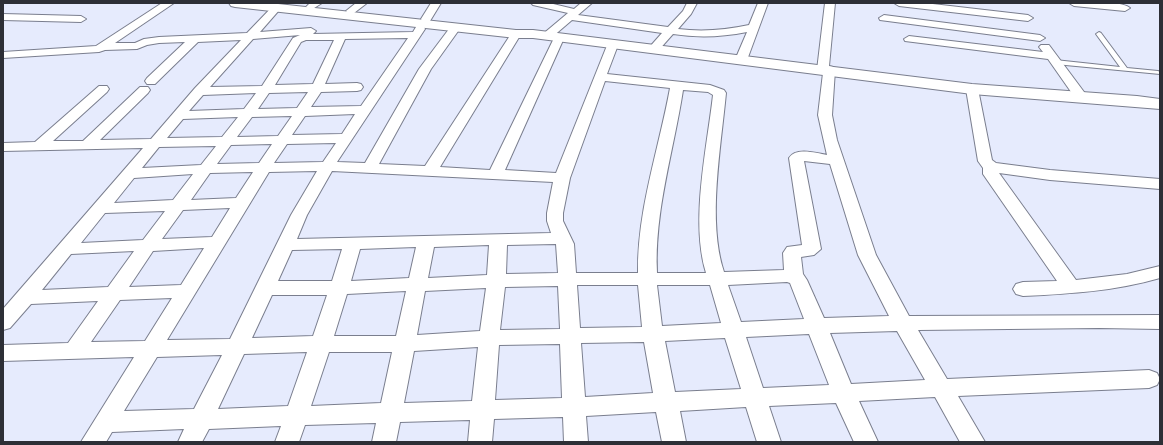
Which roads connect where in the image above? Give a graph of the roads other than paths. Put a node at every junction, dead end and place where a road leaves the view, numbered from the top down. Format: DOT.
graph roads {
  1 [pos="169,3"];
  2 [pos="235,3"];
  3 [pos="362,3"];
  4 [pos="436,3"];
  5 [pos="536,3"];
  6 [pos="587,3"];
  7 [pos="692,3"];
  8 [pos="763,3"];
  9 [pos="830,3"];
  10 [pos="899,3"];
  11 [pos="1074,3"];
  12 [pos="276,5"];
  13 [pos="314,5"];
  14 [pos="1125,8"];
  15 [pos="351,11"];
  16 [pos="573,14"];
  17 [pos="3,17"];
  18 [pos="884,18"];
  19 [pos="81,19"];
  20 [pos="419,25"];
  21 [pos="456,27"];
  22 [pos="753,27"];
  23 [pos="669,31"];
  24 [pos="516,34"];
  25 [pos="1099,34"];
  26 [pos="249,36"];
  27 [pos="546,36"];
  28 [pos="341,37"];
  29 [pos="195,38"];
  30 [pos="1040,38"];
  31 [pos="909,39"];
  32 [pos="612,45"];
  33 [pos="102,47"];
  34 [pos="653,50"];
  35 [pos="3,55"];
  36 [pos="1053,59"];
  37 [pos="741,60"];
  38 [pos="1125,69"];
  39 [pos="826,70"];
  40 [pos="1158,73"];
  41 [pos="600,77"];
  42 [pos="677,86"];
  43 [pos="317,88"];
  44 [pos="357,88"];
  45 [pos="103,89"];
  46 [pos="266,89"];
  47 [pos="972,89"];
  48 [pos="199,91"];
  49 [pos="1081,96"];
  50 [pos="1160,104"];
  51 [pos="366,110"];
  52 [pos="300,112"];
  53 [pos="248,114"];
  54 [pos="178,115"];
  55 [pos="346,138"];
  56 [pos="283,139"];
  57 [pos="227,140"];
  58 [pos="155,142"];
  59 [pos="88,144"];
  60 [pos="39,146"];
  61 [pos="3,147"];
  62 [pos="836,160"];
  63 [pos="327,166"];
  64 [pos="264,167"];
  65 [pos="991,167"];
  66 [pos="204,169"];
  67 [pos="370,169"];
  68 [pos="430,171"];
  69 [pos="128,174"];
  70 [pos="495,175"];
  71 [pos="562,178"];
  72 [pos="1160,184"];
  73 [pos="242,203"];
  74 [pos="178,204"];
  75 [pos="99,208"];
  76 [pos="562,238"];
  77 [pos="498,240"];
  78 [pos="218,242"];
  79 [pos="426,242"];
  80 [pos="353,244"];
  81 [pos="148,245"];
  82 [pos="286,245"];
  83 [pos="66,249"];
  84 [pos="1160,272"];
  85 [pos="794,277"];
  86 [pos="567,279"];
  87 [pos="717,279"];
  88 [pos="648,280"];
  89 [pos="496,281"];
  90 [pos="418,284"];
  91 [pos="1071,287"];
  92 [pos="266,288"];
  93 [pos="340,288"];
  94 [pos="1023,289"];
  95 [pos="187,291"];
  96 [pos="114,293"];
  97 [pos="26,297"];
  98 [pos="1160,322"];
  99 [pos="3,323"];
  100 [pos="903,323"];
  101 [pos="816,326"];
  102 [pos="733,330"];
  103 [pos="653,334"];
  104 [pos="570,336"];
  105 [pos="488,338"];
  106 [pos="321,344"];
  107 [pos="405,344"];
  108 [pos="237,346"];
  109 [pos="152,349"];
  110 [pos="74,351"];
  111 [pos="3,353"];
  112 [pos="1150,379"];
  113 [pos="941,388"];
  114 [pos="844,394"];
  115 [pos="754,398"];
  116 [pos="667,402"];
  117 [pos="574,407"];
  118 [pos="483,410"];
  119 [pos="390,413"];
  120 [pos="296,416"];
  121 [pos="201,419"];
  122 [pos="105,422"];
  123 [pos="93,442"];
  124 [pos="190,442"];
  125 [pos="287,442"];
  126 [pos="384,442"];
  127 [pos="480,442"];
  128 [pos="576,442"];
  129 [pos="674,442"];
  130 [pos="769,442"];
  131 [pos="866,442"];
  132 [pos="973,442"];
  1 -- 33 [label="street"];
  2 -- 12 [label="street"];
  3 -- 15 [label="street"];
  4 -- 20 [label="street"];
  5 -- 16 [label="street"];
  6 -- 16 [label="street"];
  7 -- 23 [label="street"];
  8 -- 22 [label="street"];
  9 -- 39 [label="street"];
  10 -- 30 [label="street"];
  11 -- 14 [label="street"];
  12 -- 13 [label="street"];
  12 -- 20 [label="street"];
  12 -- 26 [label="street"];
  13 -- 15 [label="street"];
  15 -- 20 [label="street"];
  16 -- 23 [label="street"];
  16 -- 27 [label="street"];
  17 -- 19 [label="street"];
  18 -- 30 [label="street"];
  20 -- 21 [label="street"];
  20 -- 26 [label="street"];
  20 -- 27 [label="street"];
  20 -- 28 [label="street"];
  20 -- 51 [label="street"];
  21 -- 24 [label="street"];
  21 -- 67 [label="street"];
  22 -- 23 [label="street"];
  22 -- 37 [label="street"];
  23 -- 34 [label="street"];
  24 -- 27 [label="street"];
  24 -- 68 [label="street"];
  25 -- 38 [label="lane"];
  26 -- 29 [label="street"];
  26 -- 48 [label="street"];
  27 -- 32 [label="street"];
  27 -- 70 [label="street"];
  28 -- 43 [label="street"];
  28 -- 46 [label="street"];
  29 -- 33 [label="street"];
  29 -- 59 [label="street"];
  30 -- 36 [label="street"];
  31 -- 36 [label="street"];
  32 -- 34 [label="street"];
  32 -- 41 [label="street"];
  33 -- 35 [label="street"];
  34 -- 37 [label="street"];
  36 -- 38 [label="lane"];
  36 -- 49 [label="street"];
  37 -- 39 [label="street"];
  38 -- 40 [label="lane"];
  39 -- 47 [label="street"];
  39 -- 62 [label="street"];
  41 -- 42 [label="street"];
  41 -- 71 [label="street"];
  42 -- 87 [label="street"];
  42 -- 88 [label="street"];
  43 -- 44 [label="street"];
  43 -- 46 [label="street"];
  43 -- 52 [label="street"];
  45 -- 60 [label="street"];
  46 -- 48 [label="street"];
  46 -- 53 [label="street"];
  47 -- 49 [label="street"];
  47 -- 65 [label="street"];
  48 -- 54 [label="street"];
  49 -- 50 [label="street"];
  51 -- 52 [label="street"];
  51 -- 55 [label="street"];
  52 -- 53 [label="street"];
  52 -- 56 [label="street"];
  53 -- 54 [label="street"];
  53 -- 57 [label="street"];
  54 -- 58 [label="street"];
  55 -- 56 [label="street"];
  55 -- 63 [label="street"];
  56 -- 57 [label="street"];
  56 -- 64 [label="street"];
  57 -- 58 [label="street"];
  57 -- 66 [label="street"];
  58 -- 59 [label="street"];
  58 -- 69 [label="street"];
  59 -- 60 [label="street"];
  60 -- 61 [label="street"];
  62 -- 85 [label="street"];
  62 -- 100 [label="street"];
  63 -- 64 [label="street"];
  63 -- 67 [label="street"];
  63 -- 82 [label="street"];
  64 -- 66 [label="street"];
  64 -- 73 [label="street"];
  65 -- 72 [label="street"];
  65 -- 91 [label="street"];
  66 -- 69 [label="street"];
  66 -- 74 [label="street"];
  67 -- 68 [label="street"];
  68 -- 70 [label="street"];
  69 -- 75 [label="street"];
  70 -- 71 [label="street"];
  71 -- 76 [label="street"];
  73 -- 74 [label="street"];
  73 -- 78 [label="street"];
  74 -- 75 [label="street"];
  74 -- 81 [label="street"];
  75 -- 83 [label="street"];
  76 -- 77 [label="street"];
  76 -- 86 [label="street"];
  77 -- 79 [label="street"];
  77 -- 89 [label="street"];
  78 -- 81 [label="street"];
  78 -- 95 [label="street"];
  79 -- 80 [label="street"];
  79 -- 90 [label="street"];
  80 -- 82 [label="street"];
  80 -- 93 [label="street"];
  81 -- 83 [label="street"];
  81 -- 96 [label="street"];
  82 -- 92 [label="street"];
  83 -- 97 [label="street"];
  84 -- 91 [label="street"];
  85 -- 87 [label="street"];
  85 -- 101 [label="street"];
  86 -- 88 [label="street"];
  86 -- 89 [label="street"];
  86 -- 104 [label="street"];
  87 -- 88 [label="street"];
  87 -- 102 [label="street"];
  88 -- 103 [label="street"];
  89 -- 90 [label="street"];
  89 -- 105 [label="street"];
  90 -- 93 [label="street"];
  90 -- 107 [label="street"];
  91 -- 94 [label="street"];
  92 -- 93 [label="street"];
  92 -- 108 [label="street"];
  93 -- 106 [label="street"];
  95 -- 96 [label="street"];
  95 -- 109 [label="street"];
  96 -- 97 [label="street"];
  96 -- 110 [label="street"];
  97 -- 99 [label="street"];
  98 -- 100 [label="street"];
  100 -- 101 [label="street"];
  100 -- 113 [label="street"];
  101 -- 102 [label="street"];
  101 -- 114 [label="street"];
  102 -- 103 [label="street"];
  102 -- 115 [label="street"];
  103 -- 104 [label="street"];
  103 -- 116 [label="street"];
  104 -- 105 [label="street"];
  104 -- 117 [label="street"];
  105 -- 107 [label="street"];
  105 -- 118 [label="street"];
  106 -- 107 [label="street"];
  106 -- 108 [label="street"];
  106 -- 120 [label="street"];
  107 -- 119 [label="street"];
  108 -- 109 [label="street"];
  108 -- 121 [label="street"];
  109 -- 110 [label="street"];
  109 -- 122 [label="street"];
  110 -- 111 [label="street"];
  112 -- 113 [label="street"];
  113 -- 114 [label="street"];
  113 -- 132 [label="street"];
  114 -- 115 [label="street"];
  114 -- 131 [label="street"];
  115 -- 116 [label="street"];
  115 -- 130 [label="street"];
  116 -- 117 [label="street"];
  116 -- 129 [label="street"];
  117 -- 118 [label="street"];
  117 -- 128 [label="street"];
  118 -- 119 [label="street"];
  118 -- 127 [label="street"];
  119 -- 120 [label="street"];
  119 -- 126 [label="street"];
  120 -- 121 [label="street"];
  120 -- 125 [label="street"];
  121 -- 122 [label="street"];
  121 -- 124 [label="street"];
  122 -- 123 [label="street"];
}
